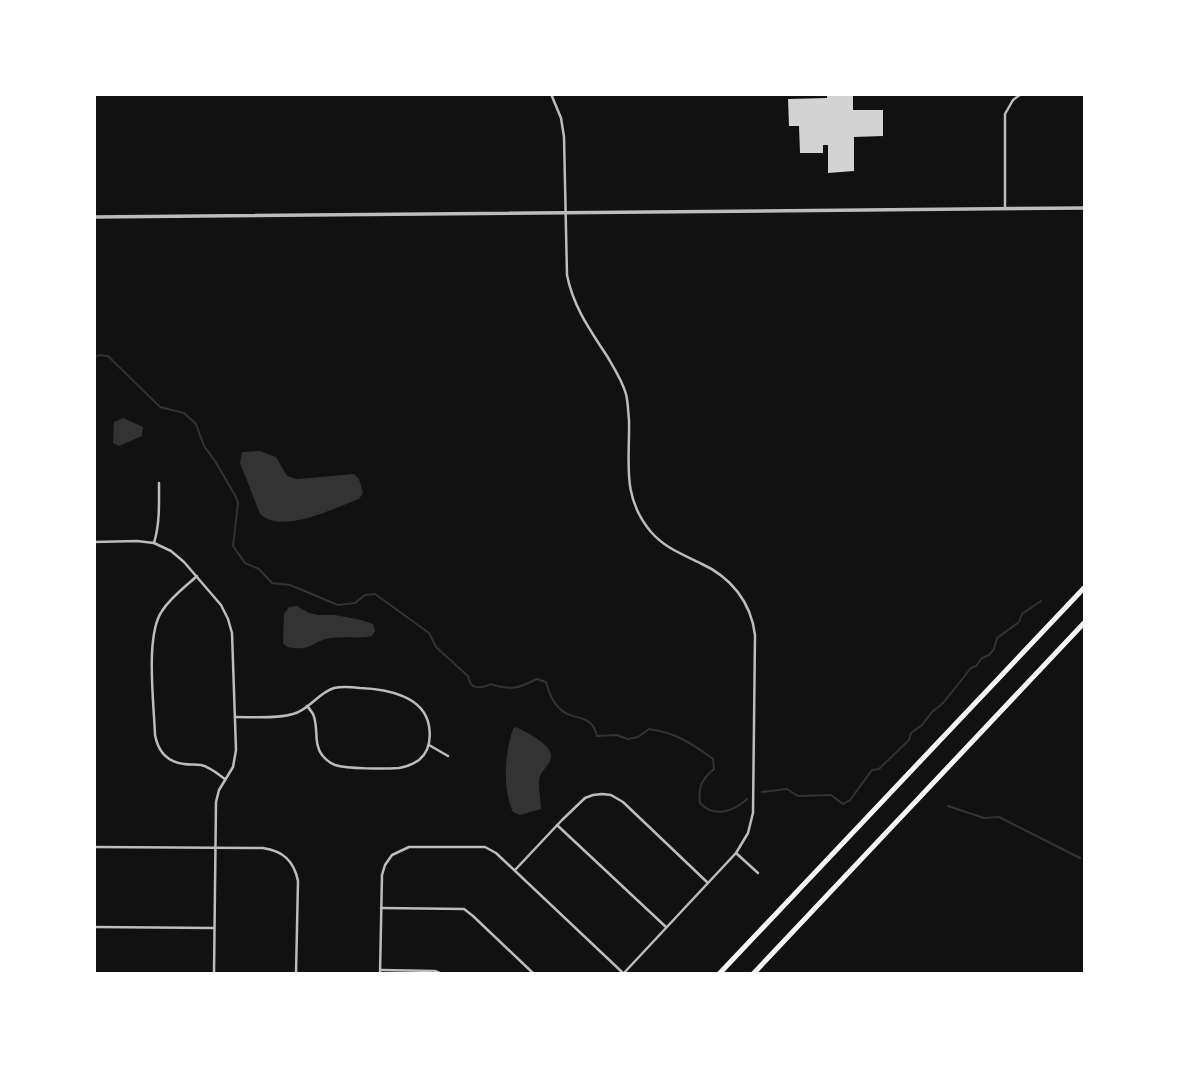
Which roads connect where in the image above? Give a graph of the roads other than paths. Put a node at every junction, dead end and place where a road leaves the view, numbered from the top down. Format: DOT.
graph roads {
  1 [pos="551,94"];
  2 [pos="1021,94"];
  3 [pos="1084,208"];
  4 [pos="1005,209"];
  5 [pos="566,213"];
  6 [pos="94,217"];
  7 [pos="159,483"];
  8 [pos="94,542"];
  9 [pos="154,543"];
  10 [pos="197,576"];
  11 [pos="1084,588"];
  12 [pos="1084,623"];
  13 [pos="307,706"];
  14 [pos="235,717"];
  15 [pos="429,745"];
  16 [pos="449,756"];
  17 [pos="225,779"];
  18 [pos="558,825"];
  19 [pos="94,846"];
  20 [pos="216,848"];
  21 [pos="736,853"];
  22 [pos="515,870"];
  23 [pos="758,873"];
  24 [pos="708,883"];
  25 [pos="381,908"];
  26 [pos="94,927"];
  27 [pos="666,927"];
  28 [pos="215,928"];
  29 [pos="380,972"];
  30 [pos="623,973"];
  31 [pos="214,974"];
  32 [pos="296,974"];
  33 [pos="442,974"];
  34 [pos="534,974"];
  35 [pos="719,974"];
  36 [pos="753,974"];
  1 -- 5 [label="street"];
  2 -- 4 [label="street"];
  3 -- 4 [label="street"];
  4 -- 5 [label="street"];
  5 -- 6 [label="street"];
  5 -- 21 [label="street"];
  7 -- 9 [label="street"];
  8 -- 9 [label="street"];
  9 -- 10 [label="street"];
  10 -- 14 [label="street"];
  10 -- 17 [label="street"];
  11 -- 35 [label="highway"];
  12 -- 36 [label="highway"];
  13 -- 14 [label="street"];
  13 -- 15 [label="street"];
  13 -- 15 [label="street"];
  14 -- 17 [label="street"];
  15 -- 16 [label="street"];
  17 -- 20 [label="street"];
  18 -- 22 [label="street"];
  18 -- 24 [label="street"];
  18 -- 27 [label="street"];
  19 -- 20 [label="street"];
  20 -- 28 [label="street"];
  20 -- 32 [label="street"];
  21 -- 23 [label="street"];
  21 -- 24 [label="street"];
  22 -- 25 [label="street"];
  22 -- 30 [label="street"];
  24 -- 27 [label="street"];
  25 -- 29 [label="street"];
  25 -- 34 [label="street"];
  26 -- 28 [label="street"];
  27 -- 30 [label="street"];
  28 -- 31 [label="street"];
  29 -- 33 [label="street"];
}
